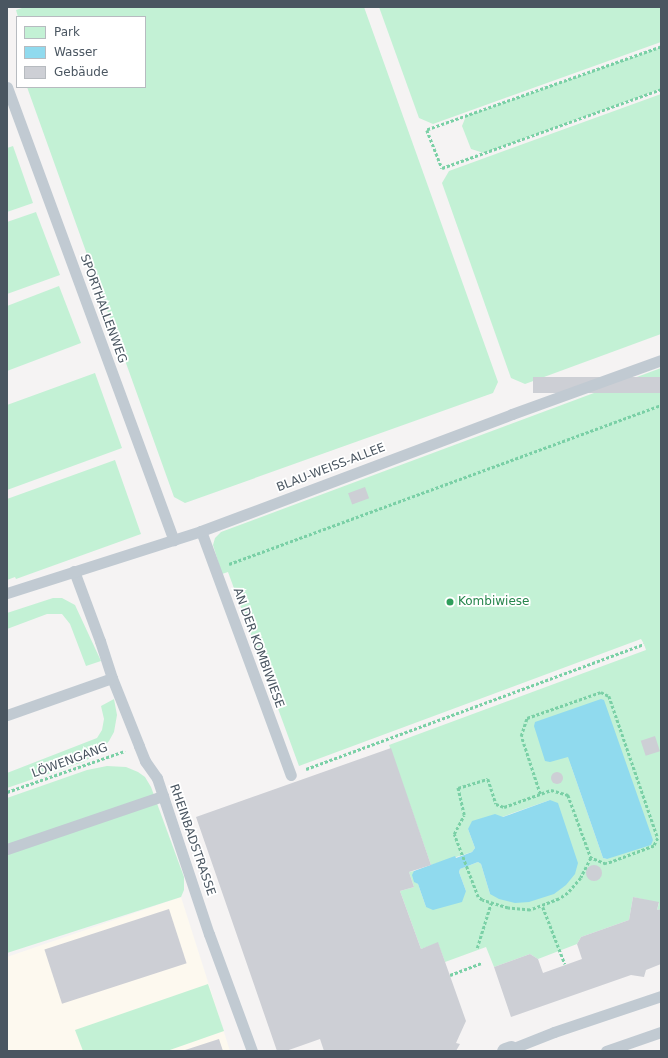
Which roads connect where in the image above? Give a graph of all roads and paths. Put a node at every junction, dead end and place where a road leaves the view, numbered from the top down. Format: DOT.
graph roads {
  1 [pos="661,47"];
  2 [pos="7,88"];
  3 [pos="661,89"];
  4 [pos="661,360"];
  5 [pos="661,406"];
  6 [pos="201,531"];
  7 [pos="174,540"];
  8 [pos="215,569"];
  9 [pos="74,571"];
  10 [pos="7,593"];
  11 [pos="644,644"];
  12 [pos="112,678"];
  13 [pos="7,715"];
  14 [pos="139,746"];
  15 [pos="291,775"];
  16 [pos="7,792"];
  17 [pos="540,794"];
  18 [pos="163,796"];
  19 [pos="7,849"];
  20 [pos="591,858"];
  21 [pos="491,903"];
  22 [pos="543,907"];
  23 [pos="477,948"];
  24 [pos="482,963"];
  25 [pos="565,964"];
  26 [pos="450,975"];
  27 [pos="661,996"];
  28 [pos="661,1032"];
  29 [pos="510,1050"];
  30 [pos="252,1051"];
  31 [pos="606,1051"];
  1 -- 3 [label="path"];
  2 -- 7 [label="lane, SPORTHALLENWEG"];
  4 -- 6 [label="lane, BLAU-WEISS-ALLEE"];
  5 -- 8 [label="path"];
  6 -- 7 [label="lane, BLAU-WEISS-ALLEE"];
  6 -- 8 [label="lane, AN DER KOMBIWIESE"];
  7 -- 9 [label="lane, BLAU-WEISS-ALLEE"];
  8 -- 15 [label="lane, AN DER KOMBIWIESE"];
  9 -- 10 [label="lane, BLAU-WEISS-ALLEE"];
  9 -- 12 [label="lane, RHEINBADSTRASSE"];
  11 -- 15 [label="path"];
  12 -- 13 [label="lane"];
  12 -- 14 [label="lane, RHEINBADSTRASSE"];
  14 -- 16 [label="path, LÖWENGANG"];
  14 -- 18 [label="lane, RHEINBADSTRASSE"];
  17 -- 20 [label="path"];
  17 -- 20 [label="path"];
  17 -- 21 [label="path"];
  18 -- 19 [label="lane"];
  18 -- 30 [label="lane, RHEINBADSTRASSE"];
  20 -- 22 [label="path"];
  21 -- 22 [label="path"];
  21 -- 23 [label="path"];
  22 -- 25 [label="path"];
  24 -- 26 [label="path"];
  27 -- 29 [label="lane"];
  28 -- 31 [label="lane"];
}
